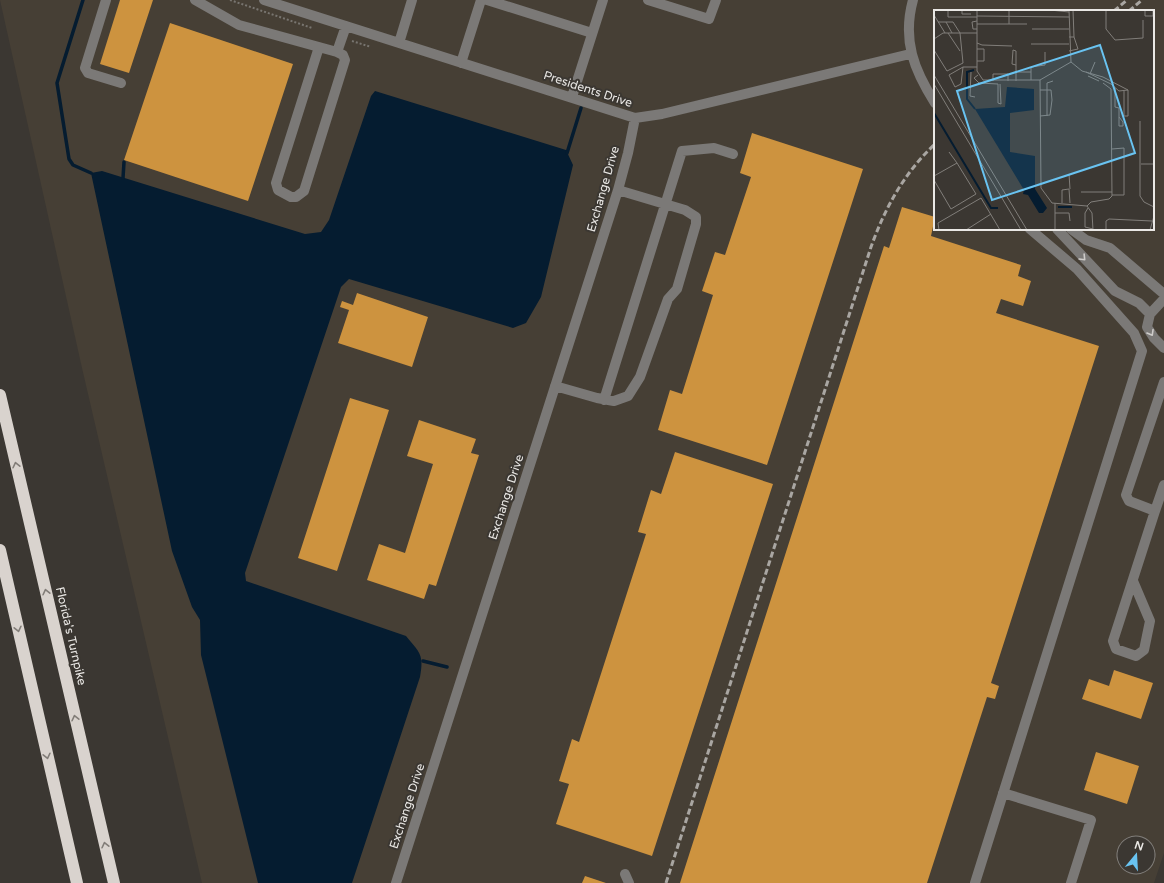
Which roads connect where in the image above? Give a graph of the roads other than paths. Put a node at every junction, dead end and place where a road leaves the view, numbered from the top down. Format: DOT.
graph roads {
  1 [pos="106,0"];
  2 [pos="195,0"];
  3 [pos="264,0"];
  4 [pos="412,0"];
  5 [pos="481,0"];
  6 [pos="487,0"];
  7 [pos="603,0"];
  8 [pos="648,0"];
  9 [pos="716,0"];
  10 [pos="912,0"];
  11 [pos="290,4"];
  12 [pos="346,26"];
  13 [pos="592,33"];
  14 [pos="399,43"];
  15 [pos="319,47"];
  16 [pos="337,52"];
  17 [pos="910,54"];
  18 [pos="461,62"];
  19 [pos="121,83"];
  20 [pos="572,98"];
  21 [pos="934,101"];
  22 [pos="635,118"];
  23 [pos="733,154"];
  24 [pos="618,190"];
  25 [pos="665,204"];
  26 [pos="1031,230"];
  27 [pos="1058,230"];
  28 [pos="1072,230"];
  29 [pos="1164,294"];
  30 [pos="1164,299"];
  31 [pos="1150,314"];
  32 [pos="1164,348"];
  33 [pos="1164,382"];
  34 [pos="555,386"];
  35 [pos="0,395"];
  36 [pos="604,400"];
  37 [pos="1164,485"];
  38 [pos="1155,511"];
  39 [pos="0,550"];
  40 [pos="1133,581"];
  41 [pos="1003,793"];
  42 [pos="77,883"];
  43 [pos="114,883"];
  44 [pos="396,883"];
  45 [pos="975,883"];
  46 [pos="1071,883"];
  1 -- 19 [label="street"];
  2 -- 15 [label="street"];
  3 -- 11 [label="street, Presidents Drive"];
  4 -- 14 [label="street"];
  5 -- 18 [label="street"];
  6 -- 13 [label="street"];
  7 -- 13 [label="street"];
  8 -- 9 [label="street"];
  10 -- 17 [label="street"];
  11 -- 12 [label="street, Presidents Drive"];
  12 -- 14 [label="street, Presidents Drive"];
  12 -- 16 [label="street"];
  13 -- 20 [label="street"];
  14 -- 18 [label="street, Presidents Drive"];
  15 -- 16 [label="street"];
  15 -- 16 [label="street"];
  17 -- 21 [label="street"];
  17 -- 22 [label="street, Presidents Drive"];
  18 -- 20 [label="street, Presidents Drive"];
  20 -- 22 [label="street, Presidents Drive"];
  22 -- 24 [label="street, Exchange Drive"];
  23 -- 25 [label="street"];
  24 -- 25 [label="street"];
  24 -- 34 [label="street, Exchange Drive"];
  25 -- 36 [label="street"];
  25 -- 36 [label="street"];
  26 -- 41 [label="street"];
  27 -- 31 [label="street, one-way"];
  28 -- 29 [label="street"];
  30 -- 31 [label="street"];
  31 -- 32 [label="street, one-way"];
  33 -- 38 [label="street"];
  34 -- 36 [label="street"];
  34 -- 44 [label="street, Exchange Drive"];
  43 -- 35 [label="highway, Florida's Turnpike, one-way"];
  37 -- 38 [label="street"];
  38 -- 40 [label="street"];
  39 -- 42 [label="highway, one-way"];
  40 -- 40 [label="street"];
  41 -- 45 [label="street"];
  41 -- 46 [label="street"];
}
